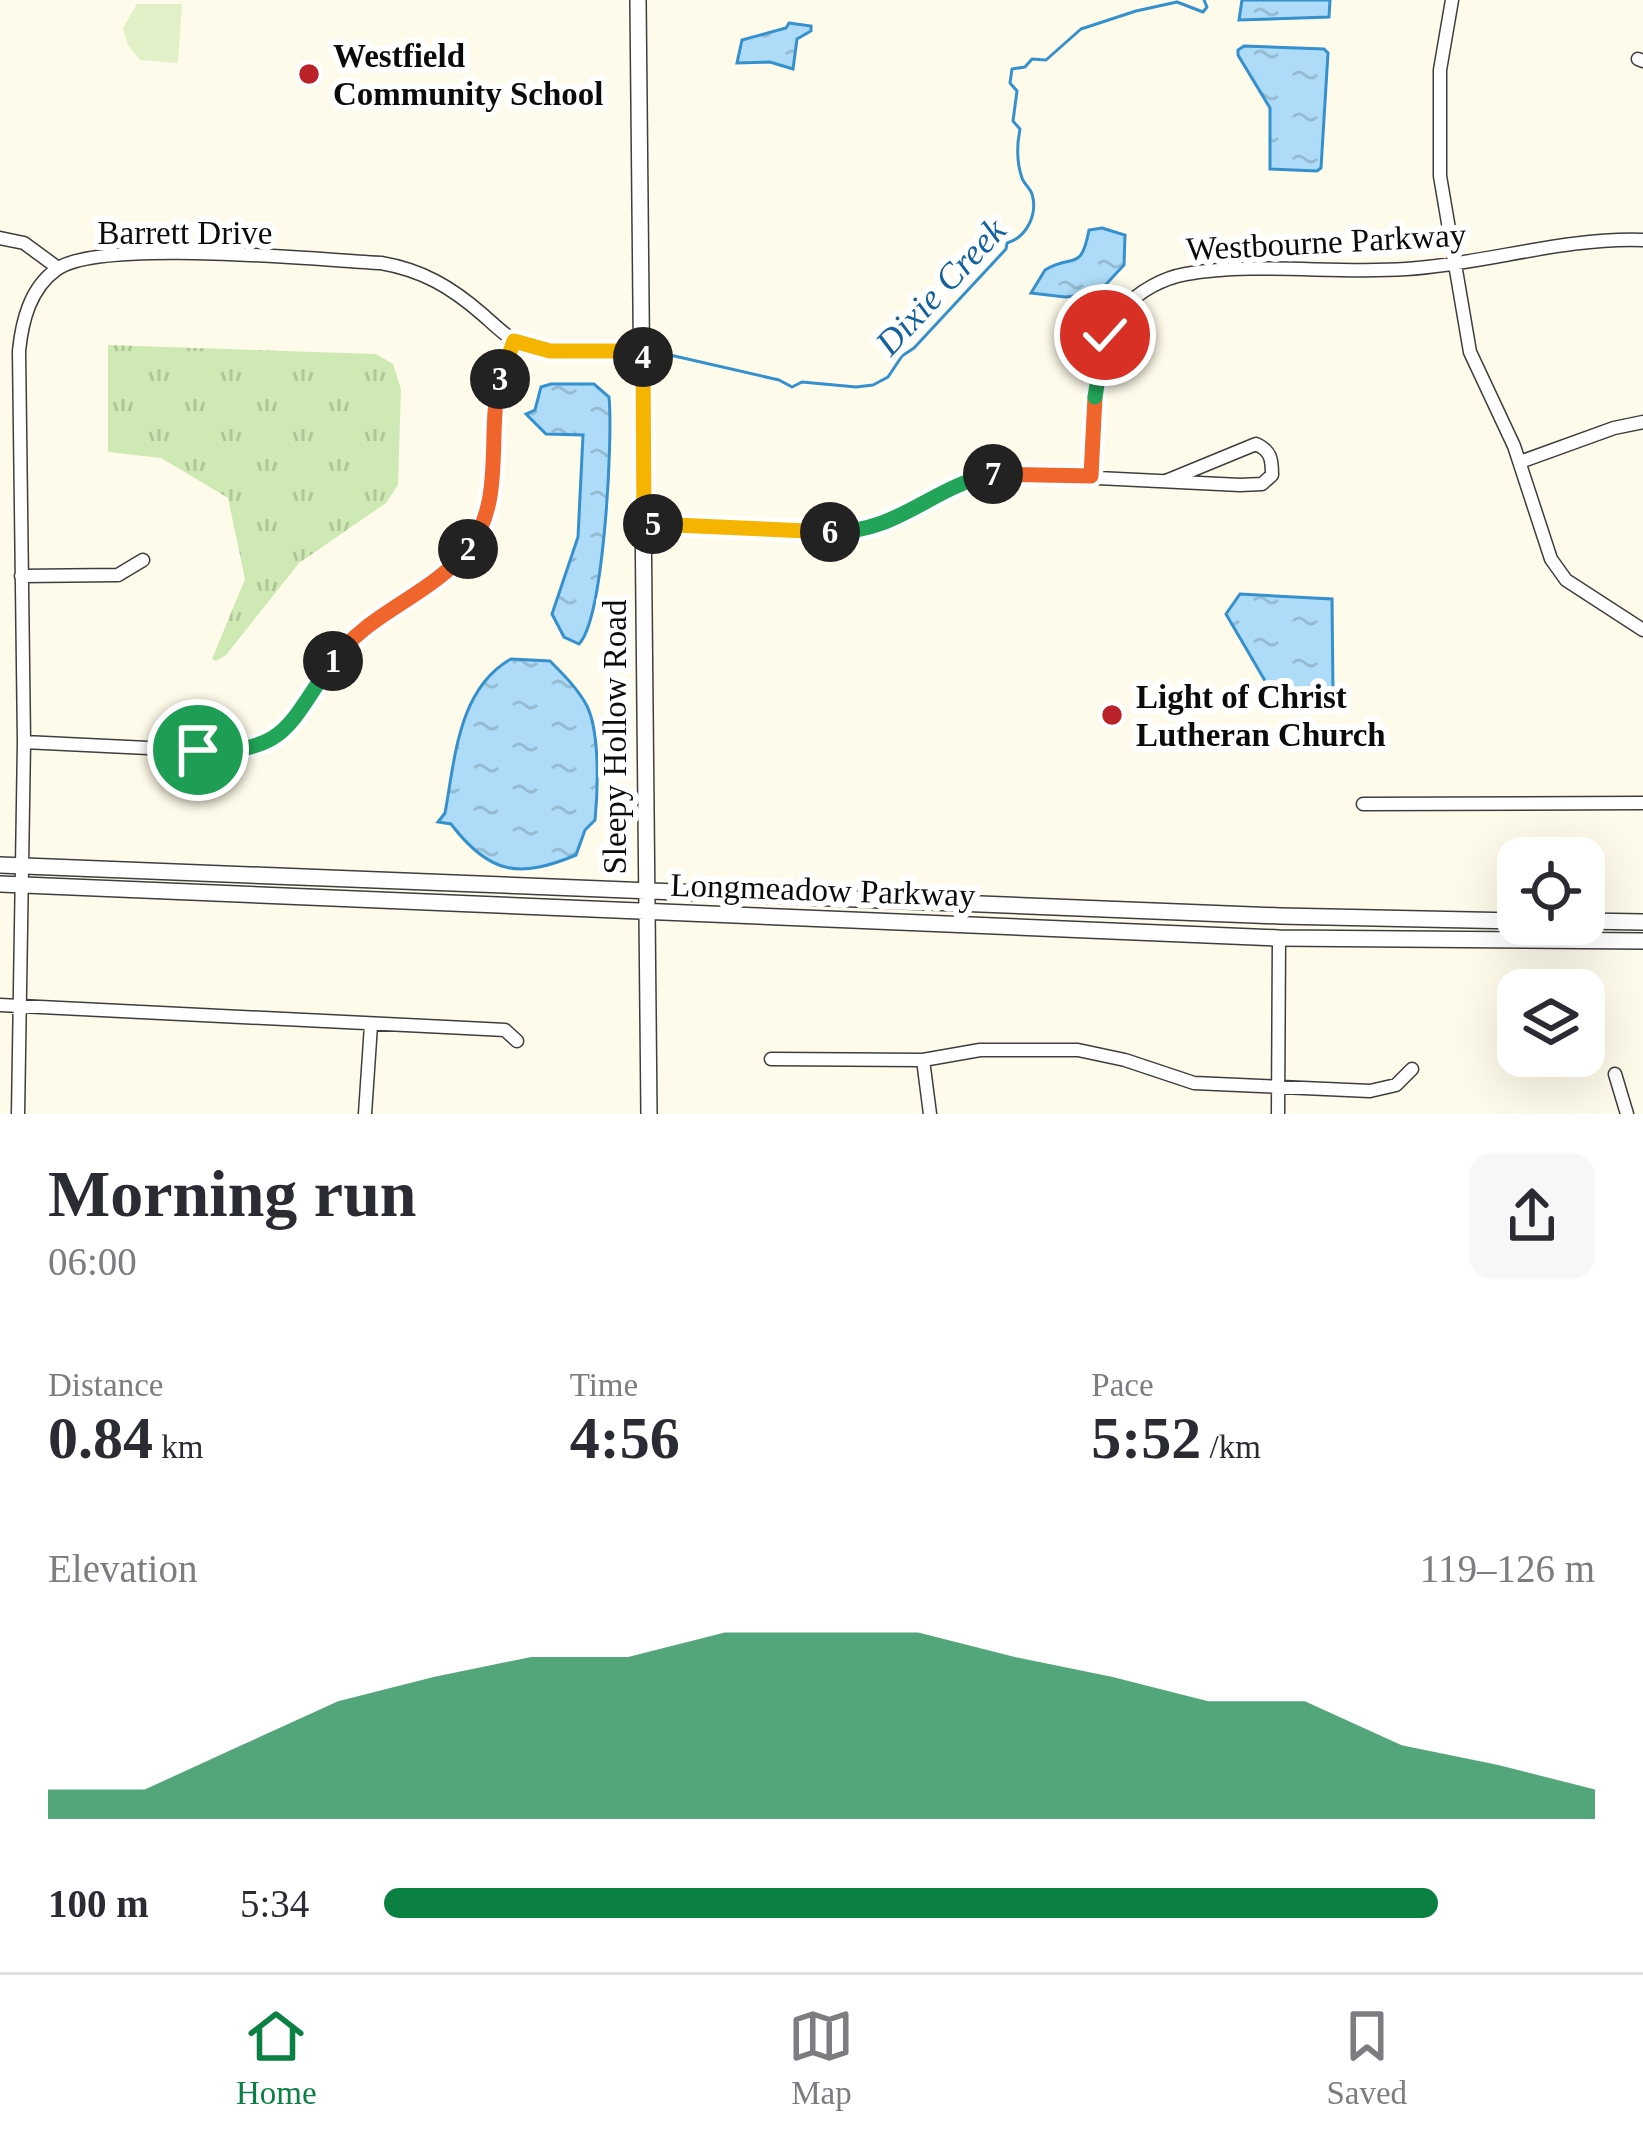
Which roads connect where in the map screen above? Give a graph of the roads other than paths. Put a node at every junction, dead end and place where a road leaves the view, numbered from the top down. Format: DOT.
graph roads {
  1 [pos="638,0"];
  2 [pos="1452,0"];
  3 [pos="0,238"];
  4 [pos="1643,240"];
  5 [pos="1453,263"];
  6 [pos="58,268"];
  7 [pos="514,341"];
  8 [pos="643,351"];
  9 [pos="1643,422"];
  10 [pos="1520,462"];
  11 [pos="1091,476"];
  12 [pos="1166,481"];
  13 [pos="644,524"];
  14 [pos="143,560"];
  15 [pos="21,576"];
  16 [pos="1643,630"];
  17 [pos="24,742"];
  18 [pos="1643,803"];
  19 [pos="1363,804"];
  20 [pos="0,865"];
  21 [pos="20,866"];
  22 [pos="0,884"];
  23 [pos="20,885"];
  24 [pos="645,891"];
  25 [pos="645,912"];
  26 [pos="1497,921"];
  27 [pos="1605,921"];
  28 [pos="1643,922"];
  29 [pos="1279,938"];
  30 [pos="1643,941"];
  31 [pos="0,1005"];
  32 [pos="20,1007"];
  33 [pos="371,1025"];
  34 [pos="517,1042"];
  35 [pos="771,1059"];
  36 [pos="922,1060"];
  37 [pos="1412,1069"];
  38 [pos="1616,1074"];
  39 [pos="1279,1089"];
  40 [pos="18,1114"];
  41 [pos="365,1114"];
  42 [pos="649,1114"];
  43 [pos="930,1114"];
  44 [pos="1278,1114"];
  45 [pos="1627,1114"];
  1 -- 8 [label="street, Sleepy Hollow Road"];
  2 -- 5 [label="street"];
  3 -- 6 [label="street"];
  4 -- 5 [label="street, Westbourne Parkway"];
  5 -- 10 [label="street"];
  5 -- 11 [label="street, Westbourne Parkway"];
  6 -- 7 [label="street, Barrett Drive"];
  6 -- 15 [label="street, Barrett Drive"];
  7 -- 8 [label="street"];
  7 -- 17 [label="street"];
  8 -- 13 [label="street, Sleepy Hollow Road"];
  9 -- 10 [label="street"];
  10 -- 16 [label="street"];
  11 -- 12 [label="street"];
  11 -- 13 [label="street"];
  12 -- 12 [label="street"];
  13 -- 24 [label="street, Sleepy Hollow Road"];
  14 -- 15 [label="street"];
  15 -- 17 [label="street, Barrett Drive"];
  17 -- 21 [label="street, Barrett Drive"];
  18 -- 19 [label="street"];
  20 -- 21 [label="street, Longmeadow Parkway"];
  21 -- 23 [label="street, Barrett Drive"];
  21 -- 24 [label="street, Longmeadow Parkway"];
  22 -- 23 [label="street, Longmeadow Parkway"];
  23 -- 25 [label="street, Longmeadow Parkway"];
  23 -- 32 [label="street, Barrett Drive"];
  24 -- 25 [label="street, Sleepy Hollow Road"];
  24 -- 26 [label="street, Longmeadow Parkway"];
  25 -- 29 [label="street, Longmeadow Parkway"];
  25 -- 42 [label="street, Sleepy Hollow Road"];
  27 -- 28 [label="street"];
  29 -- 30 [label="street, Longmeadow Parkway"];
  29 -- 39 [label="street"];
  31 -- 32 [label="street"];
  32 -- 33 [label="street"];
  32 -- 40 [label="street, Barrett Drive"];
  33 -- 34 [label="street"];
  33 -- 41 [label="street"];
  35 -- 36 [label="street"];
  36 -- 39 [label="street"];
  36 -- 43 [label="street"];
  37 -- 39 [label="street"];
  38 -- 45 [label="street"];
  39 -- 44 [label="street"];
}
